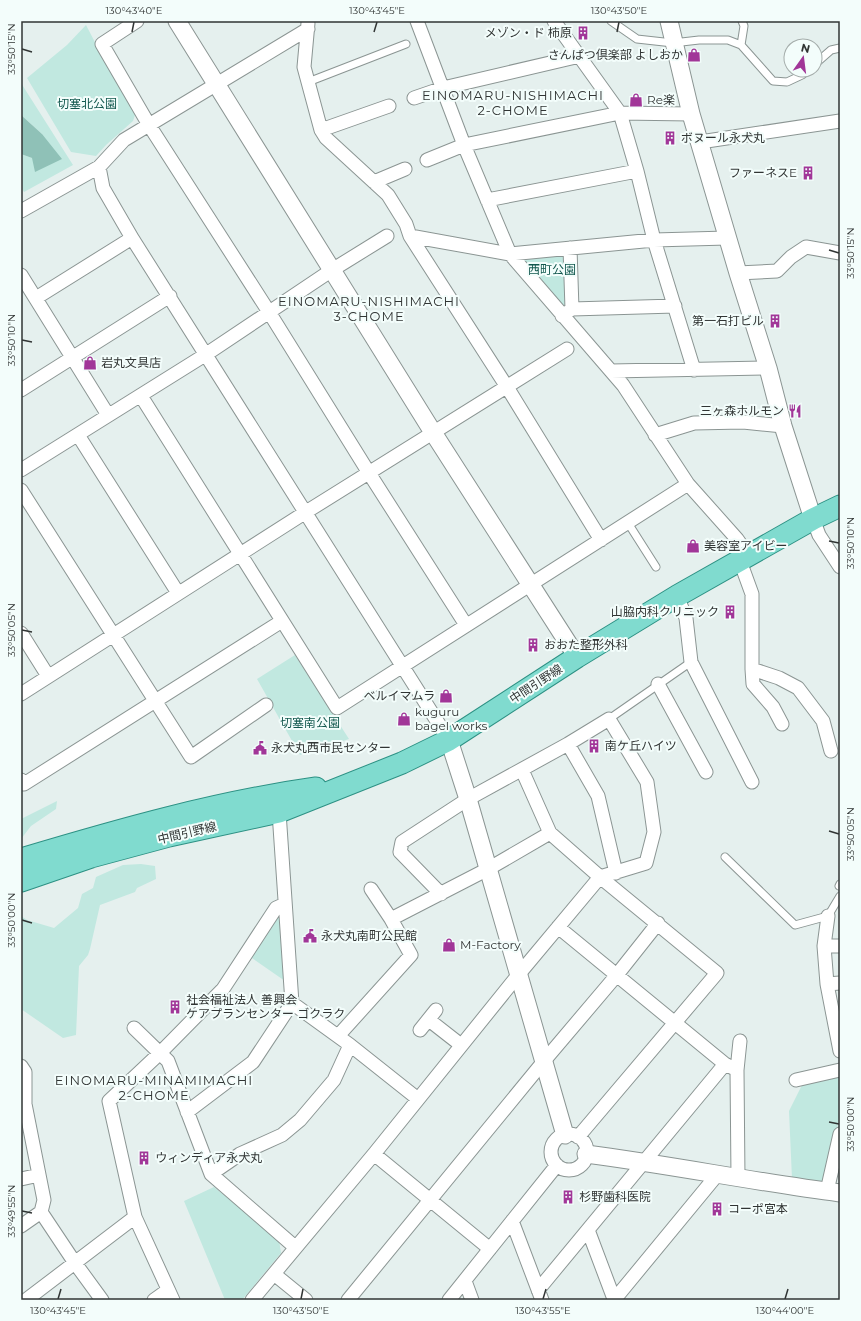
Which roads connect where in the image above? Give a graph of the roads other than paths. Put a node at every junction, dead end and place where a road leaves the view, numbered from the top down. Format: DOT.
graph roads {
  1 [pos="138,21"];
  2 [pos="177,21"];
  3 [pos="417,21"];
  4 [pos="554,21"];
  5 [pos="611,21"];
  6 [pos="669,21"];
  7 [pos="742,21"];
  8 [pos="309,23"];
  9 [pos="673,43"];
  10 [pos="406,44"];
  11 [pos="741,45"];
  12 [pos="840,48"];
  13 [pos="580,56"];
  14 [pos="823,57"];
  15 [pos="796,78"];
  16 [pos="308,82"];
  17 [pos="216,85"];
  18 [pos="443,88"];
  19 [pos="414,98"];
  20 [pos="390,106"];
  21 [pos="620,113"];
  22 [pos="691,114"];
  23 [pos="840,121"];
  24 [pos="149,125"];
  25 [pos="321,130"];
  26 [pos="700,142"];
  27 [pos="464,145"];
  28 [pos="428,160"];
  29 [pos="99,167"];
  30 [pos="405,169"];
  31 [pos="637,171"];
  32 [pos="374,182"];
  33 [pos="487,200"];
  34 [pos="21,211"];
  35 [pos="387,236"];
  36 [pos="410,236"];
  37 [pos="132,238"];
  38 [pos="727,238"];
  39 [pos="654,240"];
  40 [pos="570,248"];
  41 [pos="840,253"];
  42 [pos="510,254"];
  43 [pos="332,270"];
  44 [pos="738,273"];
  45 [pos="21,275"];
  46 [pos="170,296"];
  47 [pos="36,298"];
  48 [pos="675,306"];
  49 [pos="269,312"];
  50 [pos="567,312"];
  51 [pos="567,350"];
  52 [pos="205,355"];
  53 [pos="72,358"];
  54 [pos="768,368"];
  55 [pos="694,370"];
  56 [pos="611,371"];
  57 [pos="507,388"];
  58 [pos="21,390"];
  59 [pos="141,396"];
  60 [pos="108,415"];
  61 [pos="783,426"];
  62 [pos="434,434"];
  63 [pos="78,435"];
  64 [pos="656,435"];
  65 [pos="21,470"];
  66 [pos="369,473"];
  67 [pos="688,484"];
  68 [pos="21,490"];
  69 [pos="840,506"];
  70 [pos="306,512"];
  71 [pos="813,519"];
  72 [pos="628,522"];
  73 [pos="601,540"];
  74 [pos="240,555"];
  75 [pos="744,559"];
  76 [pos="656,567"];
  77 [pos="840,567"];
  78 [pos="530,584"];
  79 [pos="178,593"];
  80 [pos="677,596"];
  81 [pos="282,621"];
  82 [pos="466,625"];
  83 [pos="21,632"];
  84 [pos="113,635"];
  85 [pos="576,657"];
  86 [pos="691,662"];
  87 [pos="402,666"];
  88 [pos="752,669"];
  89 [pos="48,676"];
  90 [pos="658,684"];
  91 [pos="21,694"];
  92 [pos="155,700"];
  93 [pos="266,705"];
  94 [pos="609,719"];
  95 [pos="782,724"];
  96 [pos="449,740"];
  97 [pos="568,744"];
  98 [pos="831,751"];
  99 [pos="522,770"];
  100 [pos="706,772"];
  101 [pos="21,780"];
  102 [pos="752,782"];
  103 [pos="352,783"];
  104 [pos="468,798"];
  105 [pos="278,812"];
  106 [pos="550,833"];
  107 [pos="725,856"];
  108 [pos="21,859"];
  109 [pos="488,869"];
  110 [pos="616,873"];
  111 [pos="600,877"];
  112 [pos="21,881"];
  113 [pos="371,889"];
  114 [pos="441,894"];
  115 [pos="840,896"];
  116 [pos="285,904"];
  117 [pos="828,916"];
  118 [pos="391,919"];
  119 [pos="658,923"];
  120 [pos="558,927"];
  121 [pos="824,946"];
  122 [pos="840,946"];
  123 [pos="519,974"];
  124 [pos="616,976"];
  125 [pos="840,983"];
  126 [pos="827,984"];
  127 [pos="292,1003"];
  128 [pos="675,1023"];
  129 [pos="134,1028"];
  130 [pos="420,1030"];
  131 [pos="338,1036"];
  132 [pos="740,1041"];
  133 [pos="350,1045"];
  134 [pos="461,1045"];
  135 [pos="840,1051"];
  136 [pos="160,1053"];
  137 [pos="544,1061"];
  138 [pos="725,1064"];
  139 [pos="21,1066"];
  140 [pos="737,1070"];
  141 [pos="840,1070"];
  142 [pos="796,1080"];
  143 [pos="418,1099"];
  144 [pos="23,1105"];
  145 [pos="187,1112"];
  146 [pos="840,1134"];
  147 [pos="572,1136"];
  148 [pos="374,1154"];
  149 [pos="586,1154"];
  150 [pos="645,1162"];
  151 [pos="557,1165"];
  152 [pos="211,1174"];
  153 [pos="39,1175"];
  154 [pos="717,1175"];
  155 [pos="738,1178"];
  156 [pos="21,1179"];
  157 [pos="834,1192"];
  158 [pos="430,1201"];
  159 [pos="41,1212"];
  160 [pos="135,1218"];
  161 [pos="512,1221"];
  162 [pos="21,1226"];
  163 [pos="588,1230"];
  164 [pos="295,1247"];
  165 [pos="490,1249"];
  166 [pos="75,1264"];
  167 [pos="274,1274"];
  168 [pos="465,1281"];
  169 [pos="171,1295"];
  170 [pos="540,1295"];
  171 [pos="26,1300"];
  172 [pos="102,1300"];
  173 [pos="154,1300"];
  174 [pos="252,1300"];
  175 [pos="306,1300"];
  176 [pos="348,1300"];
  177 [pos="450,1300"];
  178 [pos="472,1300"];
  179 [pos="614,1300"];
  1 -- 24 [label="street"];
  2 -- 17 [label="street"];
  3 -- 18 [label="street"];
  4 -- 13 [label="street"];
  5 -- 9 [label="lane"];
  6 -- 9 [label="street"];
  7 -- 11 [label="lane"];
  8 -- 16 [label="street"];
  8 -- 17 [label="street"];
  9 -- 11 [label="lane"];
  9 -- 22 [label="street"];
  10 -- 16 [label="lane"];
  11 -- 15 [label="lane"];
  12 -- 14 [label="lane"];
  13 -- 18 [label="street"];
  13 -- 21 [label="street"];
  16 -- 25 [label="street"];
  17 -- 24 [label="street"];
  17 -- 43 [label="street"];
  18 -- 19 [label="street"];
  18 -- 27 [label="street"];
  20 -- 25 [label="street"];
  21 -- 22 [label="street"];
  21 -- 27 [label="street"];
  21 -- 31 [label="street"];
  22 -- 26 [label="street"];
  23 -- 26 [label="street"];
  24 -- 29 [label="street"];
  24 -- 49 [label="street"];
  25 -- 32 [label="street"];
  26 -- 38 [label="street"];
  27 -- 28 [label="street"];
  27 -- 33 [label="street"];
  29 -- 34 [label="street"];
  29 -- 37 [label="street"];
  30 -- 32 [label="street"];
  31 -- 33 [label="street"];
  31 -- 39 [label="street"];
  32 -- 36 [label="street"];
  33 -- 42 [label="street"];
  35 -- 43 [label="street"];
  36 -- 42 [label="street"];
  36 -- 57 [label="street"];
  37 -- 46 [label="street"];
  37 -- 47 [label="street"];
  38 -- 39 [label="street"];
  38 -- 44 [label="street"];
  39 -- 40 [label="street"];
  39 -- 48 [label="street"];
  40 -- 42 [label="street"];
  40 -- 50 [label="street"];
  41 -- 44 [label="street"];
  42 -- 50 [label="street"];
  43 -- 49 [label="street"];
  43 -- 62 [label="street"];
  44 -- 54 [label="street"];
  45 -- 47 [label="street"];
  46 -- 52 [label="street"];
  46 -- 53 [label="street"];
  47 -- 53 [label="street"];
  48 -- 50 [label="street"];
  48 -- 55 [label="street"];
  49 -- 52 [label="street"];
  49 -- 66 [label="street"];
  50 -- 56 [label="street"];
  51 -- 57 [label="street"];
  52 -- 59 [label="street"];
  52 -- 70 [label="street"];
  53 -- 58 [label="street"];
  53 -- 60 [label="street"];
  54 -- 55 [label="street"];
  54 -- 61 [label="street"];
  55 -- 56 [label="street"];
  56 -- 64 [label="street"];
  57 -- 62 [label="street"];
  57 -- 73 [label="street"];
  59 -- 60 [label="street"];
  59 -- 74 [label="street"];
  60 -- 63 [label="street"];
  61 -- 64 [label="street"];
  61 -- 71 [label="street"];
  62 -- 66 [label="street"];
  62 -- 78 [label="street"];
  63 -- 65 [label="street"];
  63 -- 79 [label="street"];
  64 -- 67 [label="street"];
  66 -- 70 [label="street"];
  66 -- 82 [label="street"];
  67 -- 72 [label="street"];
  67 -- 75 [label="street"];
  68 -- 84 [label="street"];
  69 -- 71 [label="main road, 中間引野線"];
  70 -- 74 [label="street"];
  70 -- 87 [label="street"];
  71 -- 75 [label="main road, 中間引野線"];
  71 -- 77 [label="street"];
  72 -- 73 [label="street"];
  72 -- 76 [label="lane"];
  73 -- 78 [label="street"];
  74 -- 79 [label="street"];
  74 -- 81 [label="street"];
  75 -- 80 [label="main road, 中間引野線"];
  75 -- 88 [label="street"];
  78 -- 82 [label="street"];
  78 -- 85 [label="street"];
  79 -- 84 [label="street"];
  80 -- 85 [label="main road, 中間引野線"];
  80 -- 86 [label="street"];
  81 -- 87 [label="street"];
  81 -- 92 [label="street"];
  82 -- 87 [label="street"];
  83 -- 89 [label="street"];
  84 -- 89 [label="street"];
  84 -- 92 [label="street"];
  85 -- 96 [label="main road, 中間引野線"];
  86 -- 90 [label="lane"];
  86 -- 102 [label="street"];
  87 -- 96 [label="street"];
  88 -- 95 [label="street"];
  88 -- 98 [label="street"];
  89 -- 91 [label="street"];
  90 -- 94 [label="lane"];
  90 -- 100 [label="street"];
  92 -- 93 [label="street"];
  92 -- 101 [label="street"];
  94 -- 97 [label="street"];
  94 -- 110 [label="street"];
  96 -- 103 [label="main road, 中間引野線"];
  96 -- 104 [label="street"];
  97 -- 99 [label="street"];
  97 -- 110 [label="street"];
  99 -- 104 [label="street"];
  99 -- 106 [label="street"];
  103 -- 105 [label="main road, 中間引野線"];
  103 -- 108 [label="main road, 中間引野線"];
  104 -- 109 [label="street"];
  104 -- 114 [label="street"];
  105 -- 112 [label="main road, 中間引野線"];
  105 -- 116 [label="street"];
  106 -- 109 [label="street"];
  106 -- 111 [label="street"];
  107 -- 117 [label="lane"];
  109 -- 114 [label="street"];
  109 -- 123 [label="street"];
  110 -- 111 [label="street"];
  111 -- 119 [label="street"];
  111 -- 120 [label="street"];
  113 -- 118 [label="street"];
  114 -- 118 [label="street"];
  115 -- 117 [label="lane"];
  116 -- 127 [label="street"];
  116 -- 136 [label="street"];
  117 -- 121 [label="street"];
  118 -- 131 [label="street"];
  119 -- 124 [label="street"];
  119 -- 128 [label="street"];
  120 -- 123 [label="street"];
  120 -- 124 [label="street"];
  121 -- 122 [label="street"];
  121 -- 126 [label="street"];
  123 -- 134 [label="street"];
  123 -- 137 [label="street"];
  124 -- 128 [label="street"];
  124 -- 137 [label="street"];
  125 -- 126 [label="street"];
  126 -- 135 [label="street"];
  127 -- 131 [label="street"];
  127 -- 145 [label="street"];
  128 -- 138 [label="street"];
  128 -- 147 [label="street"];
  129 -- 136 [label="street"];
  130 -- 134 [label="street"];
  131 -- 133 [label="street"];
  132 -- 140 [label="street"];
  133 -- 143 [label="street"];
  133 -- 152 [label="street"];
  134 -- 143 [label="street"];
  136 -- 145 [label="street"];
  136 -- 160 [label="street"];
  137 -- 147 [label="street"];
  137 -- 158 [label="street"];
  138 -- 140 [label="street"];
  138 -- 150 [label="street"];
  139 -- 144 [label="street"];
  140 -- 155 [label="street"];
  141 -- 142 [label="street"];
  143 -- 148 [label="street"];
  144 -- 153 [label="street"];
  145 -- 152 [label="street"];
  146 -- 157 [label="street"];
  147 -- 149 [label="street"];
  147 -- 151 [label="street"];
  148 -- 158 [label="street"];
  148 -- 164 [label="street"];
  149 -- 150 [label="street"];
  149 -- 151 [label="street"];
  150 -- 154 [label="street"];
  150 -- 163 [label="street"];
  151 -- 161 [label="street"];
  152 -- 164 [label="street"];
  153 -- 156 [label="street"];
  153 -- 159 [label="street"];
  154 -- 155 [label="street"];
  154 -- 179 [label="street"];
  155 -- 157 [label="street"];
  158 -- 165 [label="street"];
  158 -- 176 [label="street"];
  159 -- 162 [label="street"];
  159 -- 166 [label="street"];
  160 -- 166 [label="street"];
  160 -- 169 [label="street"];
  161 -- 165 [label="street"];
  161 -- 170 [label="street"];
  163 -- 170 [label="street"];
  163 -- 179 [label="street"];
  164 -- 167 [label="street"];
  165 -- 168 [label="street"];
  166 -- 171 [label="street"];
  166 -- 172 [label="street"];
  167 -- 174 [label="street"];
  167 -- 175 [label="street"];
  168 -- 177 [label="street"];
  168 -- 178 [label="street"];
  169 -- 173 [label="street"];
}
